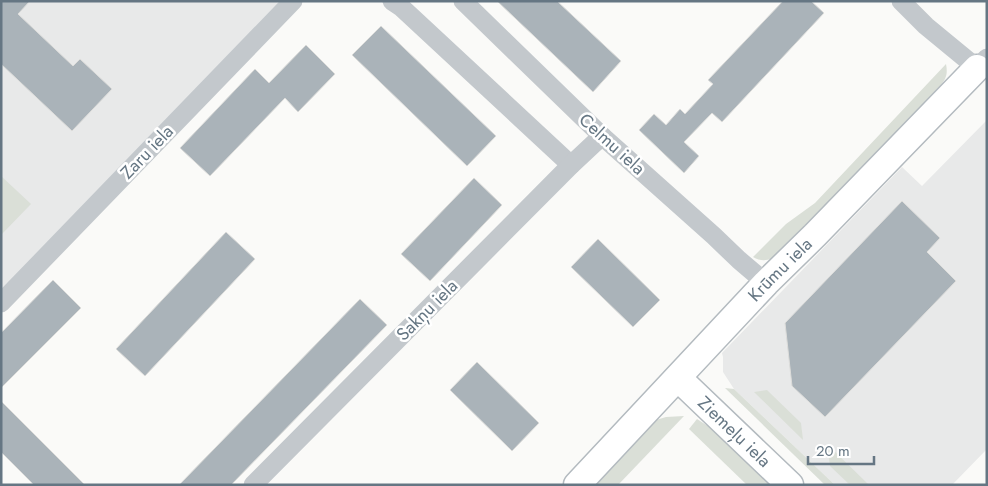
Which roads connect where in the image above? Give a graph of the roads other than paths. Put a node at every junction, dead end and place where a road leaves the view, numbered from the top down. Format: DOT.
graph roads {
  1 [pos="293,1"];
  2 [pos="392,1"];
  3 [pos="463,1"];
  4 [pos="901,1"];
  5 [pos="982,63"];
  6 [pos="602,136"];
  7 [pos="571,165"];
  8 [pos="766,283"];
  9 [pos="1,303"];
  10 [pos="678,378"];
  11 [pos="253,485"];
  12 [pos="577,485"];
  13 [pos="790,485"];
  1 -- 9 [label="street, Zaru iela"];
  2 -- 7 [label="street"];
  3 -- 6 [label="street, Celmu iela"];
  4 -- 5 [label="street"];
  5 -- 8 [label="street, Krūmu iela"];
  6 -- 7 [label="street, Sakņu iela"];
  6 -- 8 [label="street, Celmu iela"];
  7 -- 11 [label="street, Sakņu iela"];
  8 -- 10 [label="street, Krūmu iela"];
  10 -- 12 [label="street, Krūmu iela"];
  10 -- 13 [label="street, Ziemeļu iela"];
}
